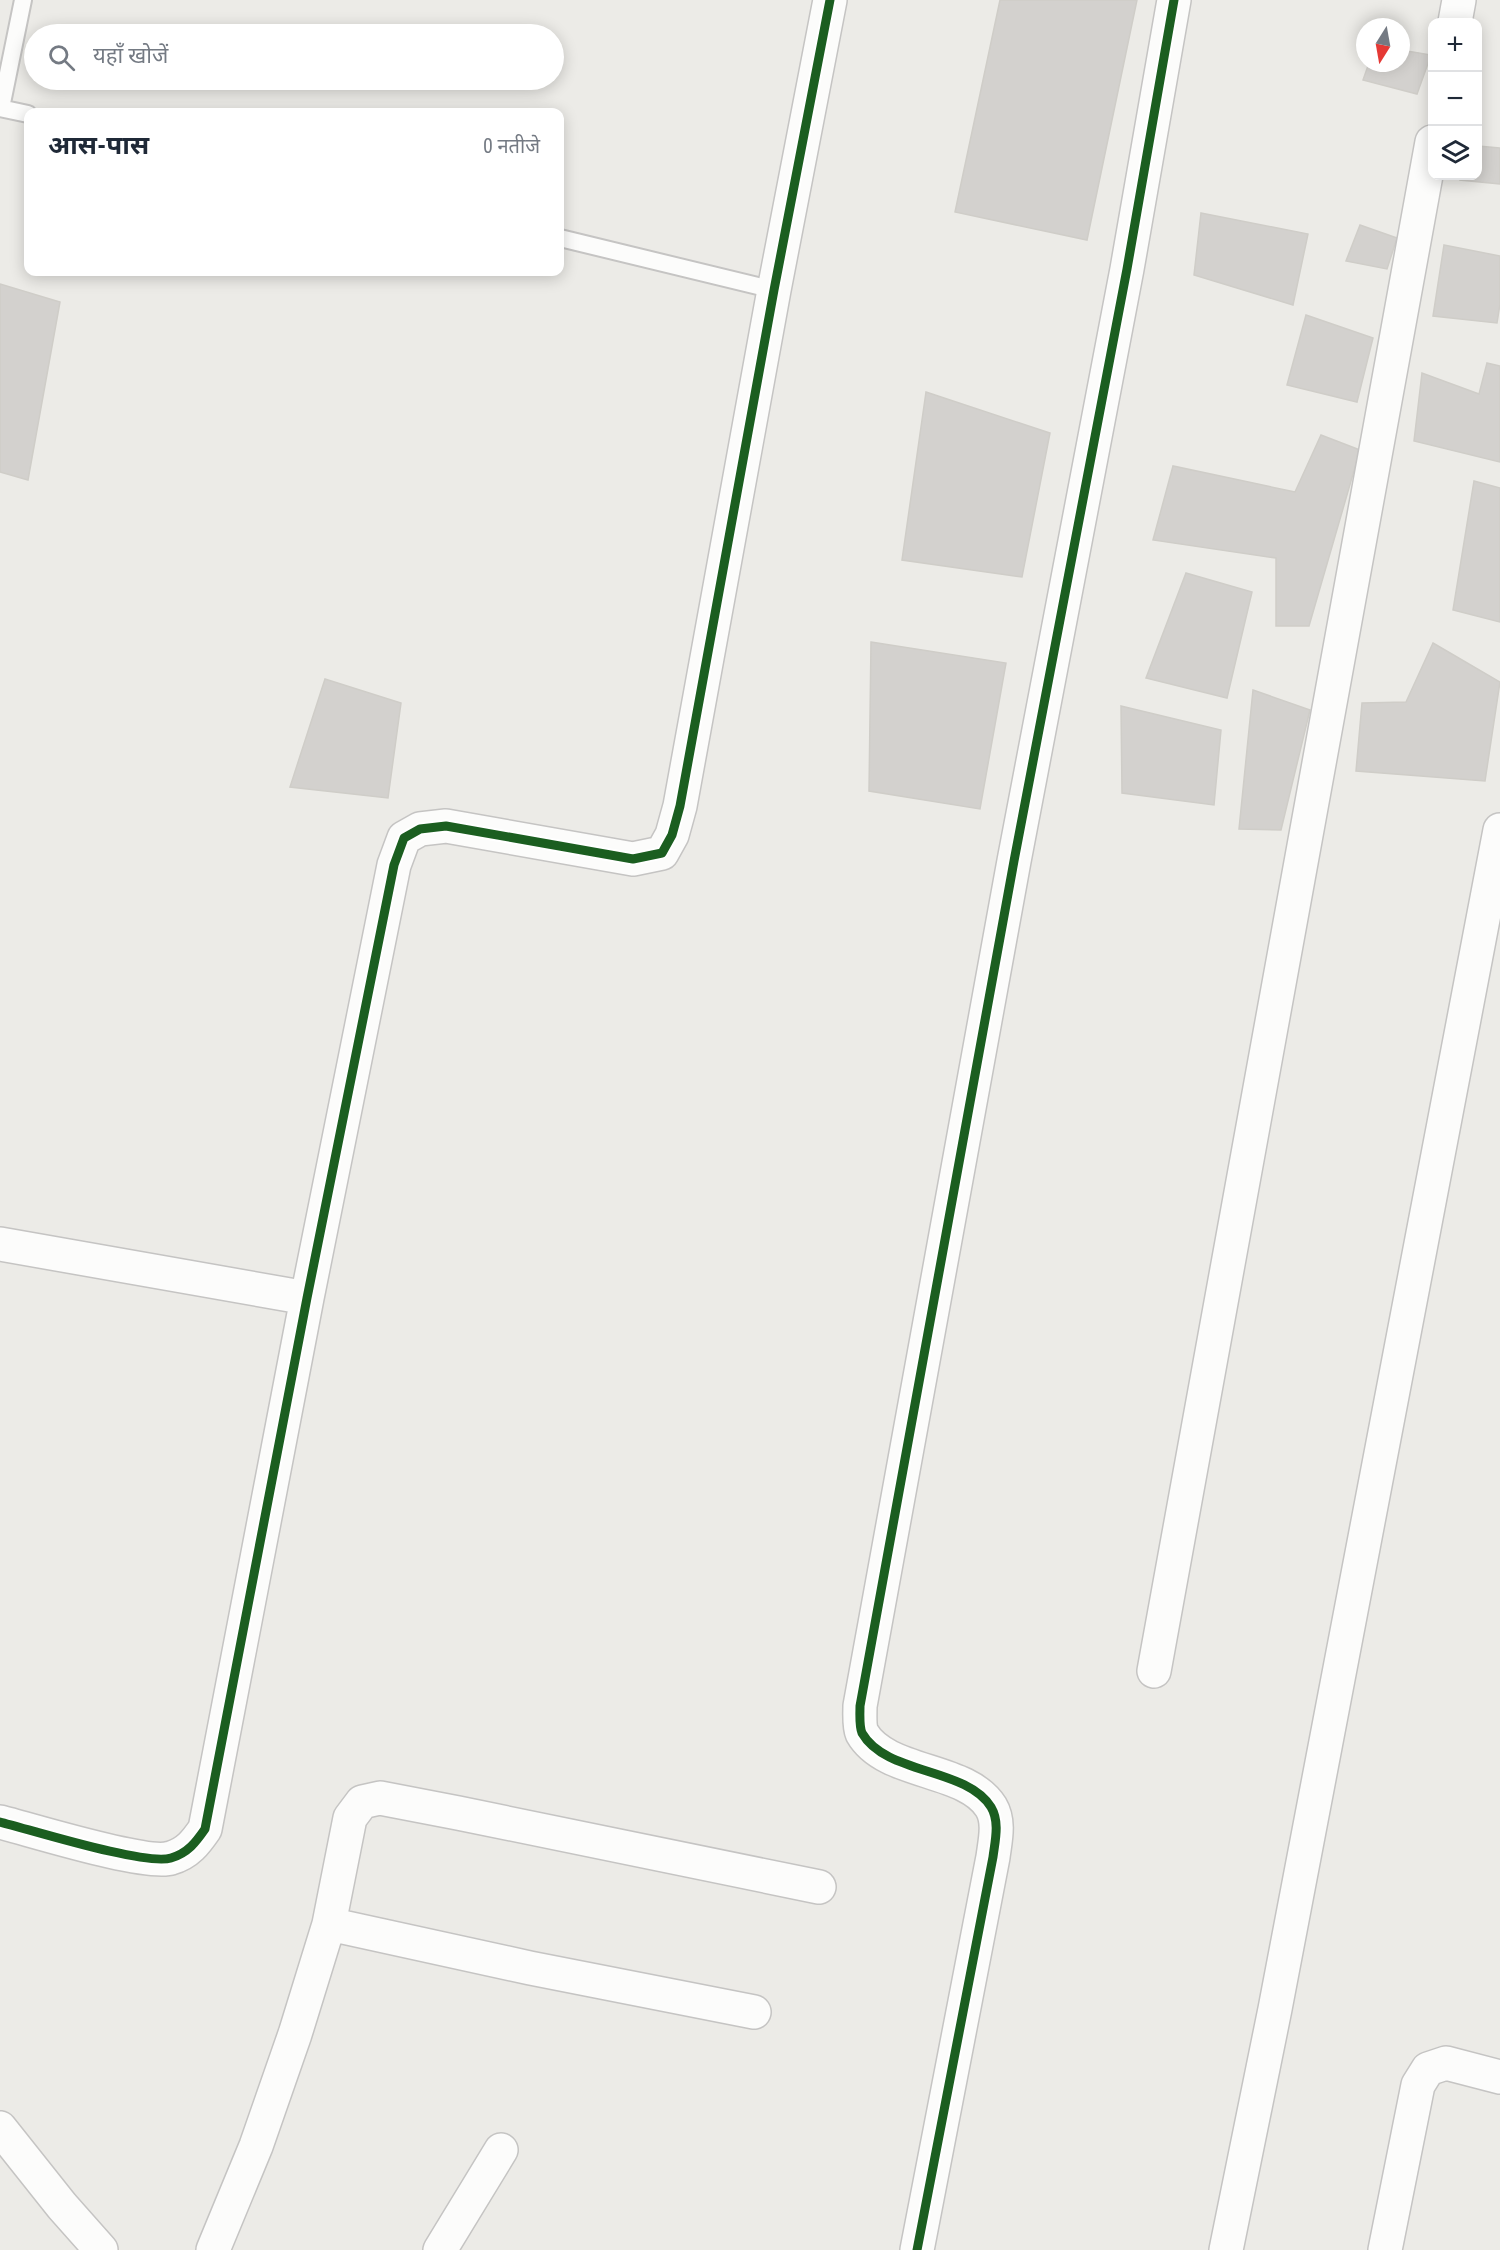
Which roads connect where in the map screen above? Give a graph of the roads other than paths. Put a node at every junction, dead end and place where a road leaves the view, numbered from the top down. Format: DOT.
graph roads {
  1 [pos="23,0"];
  2 [pos="830,0"];
  3 [pos="1174,0"];
  4 [pos="1459,0"];
  5 [pos="1456,18"];
  6 [pos="1,108"];
  7 [pos="24,113"];
  8 [pos="1428,165"];
  9 [pos="564,239"];
  10 [pos="774,290"];
  11 [pos="1500,830"];
  12 [pos="0,1244"];
  13 [pos="307,1299"];
  14 [pos="1154,1671"];
  15 [pos="0,1822"];
  16 [pos="819,1887"];
  17 [pos="329,1924"];
  18 [pos="754,2012"];
  19 [pos="1500,2077"];
  20 [pos="0,2128"];
  21 [pos="501,2150"];
  22 [pos="101,2250"];
  23 [pos="213,2250"];
  24 [pos="440,2250"];
  25 [pos="917,2250"];
  26 [pos="1226,2250"];
  27 [pos="1385,2250"];
  1 -- 6 [label="lane"];
  2 -- 10 [label="street"];
  3 -- 25 [label="street"];
  4 -- 5 [label="street"];
  6 -- 7 [label="lane"];
  8 -- 14 [label="street"];
  9 -- 10 [label="lane"];
  10 -- 13 [label="street"];
  11 -- 26 [label="street"];
  12 -- 13 [label="street"];
  13 -- 15 [label="street"];
  16 -- 17 [label="street"];
  17 -- 18 [label="street"];
  17 -- 23 [label="street"];
  19 -- 27 [label="street"];
  20 -- 22 [label="street"];
  21 -- 24 [label="street"];
}
